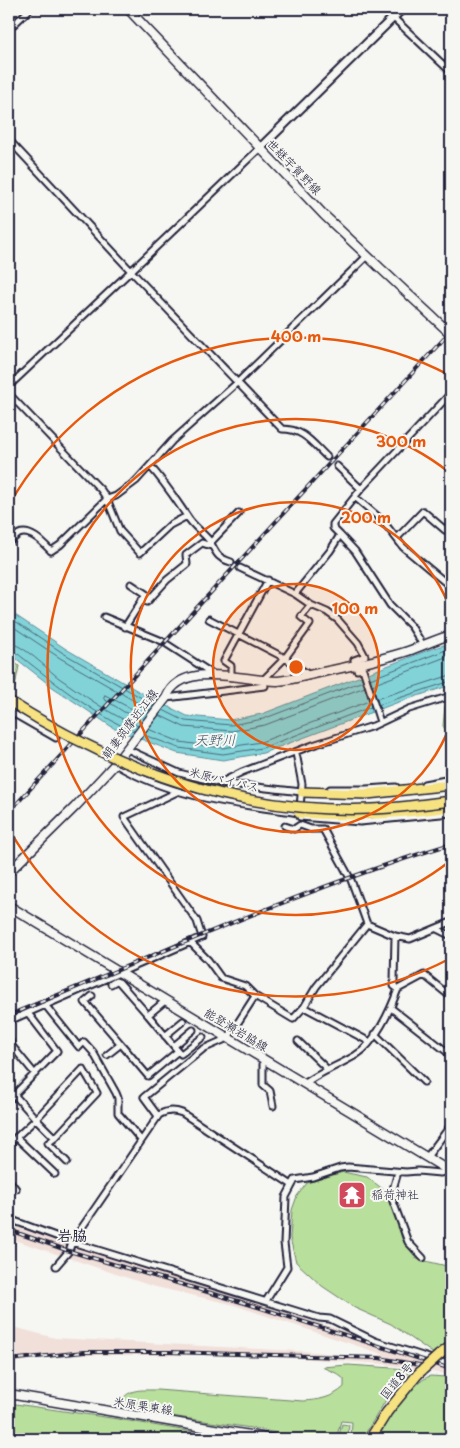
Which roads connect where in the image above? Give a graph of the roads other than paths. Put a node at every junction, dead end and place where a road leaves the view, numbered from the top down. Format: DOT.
graph roads {
  1 [pos="30,9"];
  2 [pos="128,9"];
  3 [pos="384,9"];
  4 [pos="402,9"];
  5 [pos="394,19"];
  6 [pos="9,29"];
  7 [pos="451,72"];
  8 [pos="9,140"];
  9 [pos="260,148"];
  10 [pos="367,256"];
  11 [pos="131,271"];
  12 [pos="451,334"];
  13 [pos="238,382"];
  14 [pos="9,386"];
  15 [pos="451,393"];
  16 [pos="9,394"];
  17 [pos="327,457"];
  18 [pos="150,466"];
  19 [pos="337,466"];
  20 [pos="361,488"];
  21 [pos="355,497"];
  22 [pos="107,499"];
  23 [pos="239,513"];
  24 [pos="187,516"];
  25 [pos="451,524"];
  26 [pos="340,535"];
  27 [pos="396,538"];
  28 [pos="9,542"];
  29 [pos="210,544"];
  30 [pos="231,562"];
  31 [pos="240,568"];
  32 [pos="268,580"];
  33 [pos="131,584"];
  34 [pos="451,587"];
  35 [pos="295,594"];
  36 [pos="142,599"];
  37 [pos="311,605"];
  38 [pos="104,617"];
  39 [pos="209,619"];
  40 [pos="125,627"];
  41 [pos="240,634"];
  42 [pos="451,635"];
  43 [pos="422,645"];
  44 [pos="285,658"];
  45 [pos="355,665"];
  46 [pos="213,674"];
  47 [pos="309,675"];
  48 [pos="231,677"];
  49 [pos="263,680"];
  50 [pos="451,696"];
  51 [pos="164,700"];
  52 [pos="9,701"];
  53 [pos="9,711"];
  54 [pos="379,719"];
  55 [pos="56,738"];
  56 [pos="129,746"];
  57 [pos="296,753"];
  58 [pos="115,764"];
  59 [pos="451,780"];
  60 [pos="220,783"];
  61 [pos="451,785"];
  62 [pos="302,790"];
  63 [pos="177,792"];
  64 [pos="451,800"];
  65 [pos="451,807"];
  66 [pos="451,813"];
  67 [pos="299,815"];
  68 [pos="300,825"];
  69 [pos="286,826"];
  70 [pos="9,872"];
  71 [pos="9,906"];
  72 [pos="451,922"];
  73 [pos="367,924"];
  74 [pos="437,929"];
  75 [pos="395,936"];
  76 [pos="451,936"];
  77 [pos="190,942"];
  78 [pos="118,973"];
  79 [pos="111,984"];
  80 [pos="398,989"];
  81 [pos="92,996"];
  82 [pos="256,996"];
  83 [pos="451,997"];
  84 [pos="165,1001"];
  85 [pos="46,1006"];
  86 [pos="304,1008"];
  87 [pos="391,1008"];
  88 [pos="28,1013"];
  89 [pos="148,1015"];
  90 [pos="9,1021"];
  91 [pos="183,1021"];
  92 [pos="109,1030"];
  93 [pos="192,1030"];
  94 [pos="375,1034"];
  95 [pos="103,1035"];
  96 [pos="165,1036"];
  97 [pos="203,1037"];
  98 [pos="9,1038"];
  99 [pos="228,1038"];
  100 [pos="298,1042"];
  101 [pos="370,1042"];
  102 [pos="120,1044"];
  103 [pos="174,1046"];
  104 [pos="178,1051"];
  105 [pos="107,1055"];
  106 [pos="451,1055"];
  107 [pos="263,1059"];
  108 [pos="328,1070"];
  109 [pos="35,1074"];
  110 [pos="424,1082"];
  111 [pos="304,1084"];
  112 [pos="9,1089"];
  113 [pos="14,1095"];
  114 [pos="9,1100"];
  115 [pos="273,1106"];
  116 [pos="158,1116"];
  117 [pos="36,1119"];
  118 [pos="451,1125"];
  119 [pos="9,1135"];
  120 [pos="55,1138"];
  121 [pos="13,1140"];
  122 [pos="142,1140"];
  123 [pos="427,1157"];
  124 [pos="67,1162"];
  125 [pos="450,1171"];
  126 [pos="398,1172"];
  127 [pos="54,1174"];
  128 [pos="9,1180"];
  129 [pos="292,1186"];
  130 [pos="16,1189"];
  131 [pos="9,1219"];
  132 [pos="72,1242"];
  133 [pos="423,1258"];
  134 [pos="56,1266"];
  135 [pos="266,1301"];
  136 [pos="451,1346"];
  137 [pos="451,1365"];
  138 [pos="9,1394"];
  139 [pos="273,1439"];
  140 [pos="370,1439"];
  1 -- 6 [label="street"];
  2 -- 9 [label="main road, 世継宇賀野線"];
  3 -- 5 [label="street"];
  4 -- 5 [label="street"];
  5 -- 7 [label="street"];
  5 -- 9 [label="street"];
  8 -- 11 [label="street"];
  9 -- 10 [label="main road, 世継宇賀野線"];
  9 -- 11 [label="street"];
  10 -- 12 [label="main road, 世継宇賀野線, bridge"];
  10 -- 13 [label="street"];
  11 -- 13 [label="street"];
  11 -- 14 [label="street"];
  13 -- 17 [label="street"];
  13 -- 18 [label="street"];
  15 -- 20 [label="street"];
  16 -- 22 [label="street"];
  18 -- 22 [label="street"];
  18 -- 24 [label="street"];
  19 -- 20 [label="street"];
  20 -- 21 [label="street"];
  21 -- 26 [label="street"];
  21 -- 27 [label="street"];
  22 -- 24 [label="street"];
  22 -- 28 [label="street"];
  23 -- 29 [label="street"];
  24 -- 29 [label="street"];
  25 -- 27 [label="street"];
  26 -- 35 [label="street"];
  26 -- 43 [label="street"];
  27 -- 34 [label="street"];
  29 -- 30 [label="street"];
  29 -- 36 [label="street"];
  31 -- 32 [label="street"];
  32 -- 35 [label="street"];
  32 -- 41 [label="street"];
  33 -- 36 [label="street"];
  35 -- 37 [label="street"];
  36 -- 40 [label="street"];
  37 -- 44 [label="street"];
  37 -- 45 [label="street"];
  38 -- 40 [label="street"];
  39 -- 41 [label="street"];
  40 -- 46 [label="street"];
  41 -- 44 [label="street"];
  41 -- 48 [label="street"];
  42 -- 43 [label="main road, 朝妻筑摩近江線"];
  43 -- 45 [label="main road, 朝妻筑摩近江線"];
  44 -- 47 [label="street"];
  44 -- 49 [label="street"];
  45 -- 47 [label="main road, 朝妻筑摩近江線"];
  45 -- 54 [label="street"];
  46 -- 48 [label="main road, 朝妻筑摩近江線"];
  46 -- 51 [label="main road, 朝妻筑摩近江線"];
  47 -- 49 [label="main road, 朝妻筑摩近江線"];
  48 -- 49 [label="main road, 朝妻筑摩近江線"];
  49 -- 51 [label="street"];
  50 -- 54 [label="street"];
  51 -- 56 [label="main road, 朝妻筑摩近江線"];
  52 -- 64 [label="highway, 米原バイパス, bridge"];
  53 -- 55 [label="street"];
  54 -- 57 [label="street"];
  56 -- 58 [label="main road, 朝妻筑摩近江線"];
  56 -- 60 [label="street"];
  57 -- 60 [label="street"];
  57 -- 62 [label="street"];
  58 -- 63 [label="street"];
  58 -- 70 [label="main road, 朝妻筑摩近江線"];
  59 -- 62 [label="street"];
  60 -- 62 [label="street"];
  61 -- 62 [label="highway"];
  62 -- 67 [label="street"];
  63 -- 67 [label="street"];
  63 -- 77 [label="street"];
  65 -- 67 [label="highway"];
  66 -- 67 [label="street"];
  67 -- 68 [label="street"];
  68 -- 69 [label="street"];
  68 -- 73 [label="street"];
  71 -- 78 [label="main road, 能登瀬岩脇線"];
  72 -- 74 [label="street"];
  73 -- 75 [label="street"];
  73 -- 86 [label="street"];
  74 -- 75 [label="street"];
  74 -- 76 [label="street"];
  75 -- 80 [label="street"];
  77 -- 78 [label="street"];
  77 -- 82 [label="street"];
  78 -- 84 [label="main road, 能登瀬岩脇線"];
  78 -- 85 [label="street"];
  79 -- 89 [label="street"];
  80 -- 83 [label="street"];
  80 -- 87 [label="street"];
  81 -- 92 [label="street"];
  82 -- 86 [label="street"];
  82 -- 99 [label="street"];
  84 -- 89 [label="street"];
  84 -- 99 [label="main road, 能登瀬岩脇線"];
  85 -- 88 [label="street"];
  85 -- 122 [label="street"];
  86 -- 101 [label="street"];
  87 -- 94 [label="street"];
  87 -- 106 [label="street"];
  88 -- 90 [label="street"];
  88 -- 109 [label="street"];
  89 -- 96 [label="street"];
  91 -- 96 [label="street"];
  92 -- 95 [label="street"];
  92 -- 102 [label="street"];
  93 -- 103 [label="street"];
  94 -- 101 [label="street"];
  94 -- 110 [label="street"];
  96 -- 103 [label="street"];
  97 -- 104 [label="street"];
  98 -- 109 [label="street"];
  99 -- 107 [label="main road, 能登瀬岩脇線"];
  99 -- 116 [label="street"];
  100 -- 108 [label="street"];
  101 -- 108 [label="street"];
  102 -- 104 [label="street"];
  102 -- 105 [label="street"];
  103 -- 104 [label="street"];
  107 -- 111 [label="main road, 能登瀬岩脇線"];
  107 -- 115 [label="street"];
  108 -- 111 [label="street"];
  109 -- 113 [label="street"];
  111 -- 123 [label="main road, 能登瀬岩脇線"];
  112 -- 113 [label="street"];
  113 -- 114 [label="street"];
  113 -- 117 [label="street"];
  116 -- 122 [label="street"];
  116 -- 129 [label="street"];
  117 -- 120 [label="street"];
  117 -- 120 [label="street"];
  117 -- 121 [label="street"];
  118 -- 123 [label="street"];
  119 -- 121 [label="street"];
  120 -- 124 [label="street"];
  121 -- 127 [label="street"];
  122 -- 132 [label="street"];
  123 -- 125 [label="main road, 能登瀬岩脇線"];
  125 -- 126 [label="street"];
  126 -- 129 [label="street"];
  126 -- 133 [label="street"];
  128 -- 130 [label="street"];
  129 -- 135 [label="street"];
  131 -- 132 [label="street"];
  132 -- 134 [label="street"];
  132 -- 135 [label="street"];
  135 -- 137 [label="street"];
  136 -- 140 [label="highway, 国道8号, bridge"];
  138 -- 139 [label="main road, 米原栗東線"];
}
